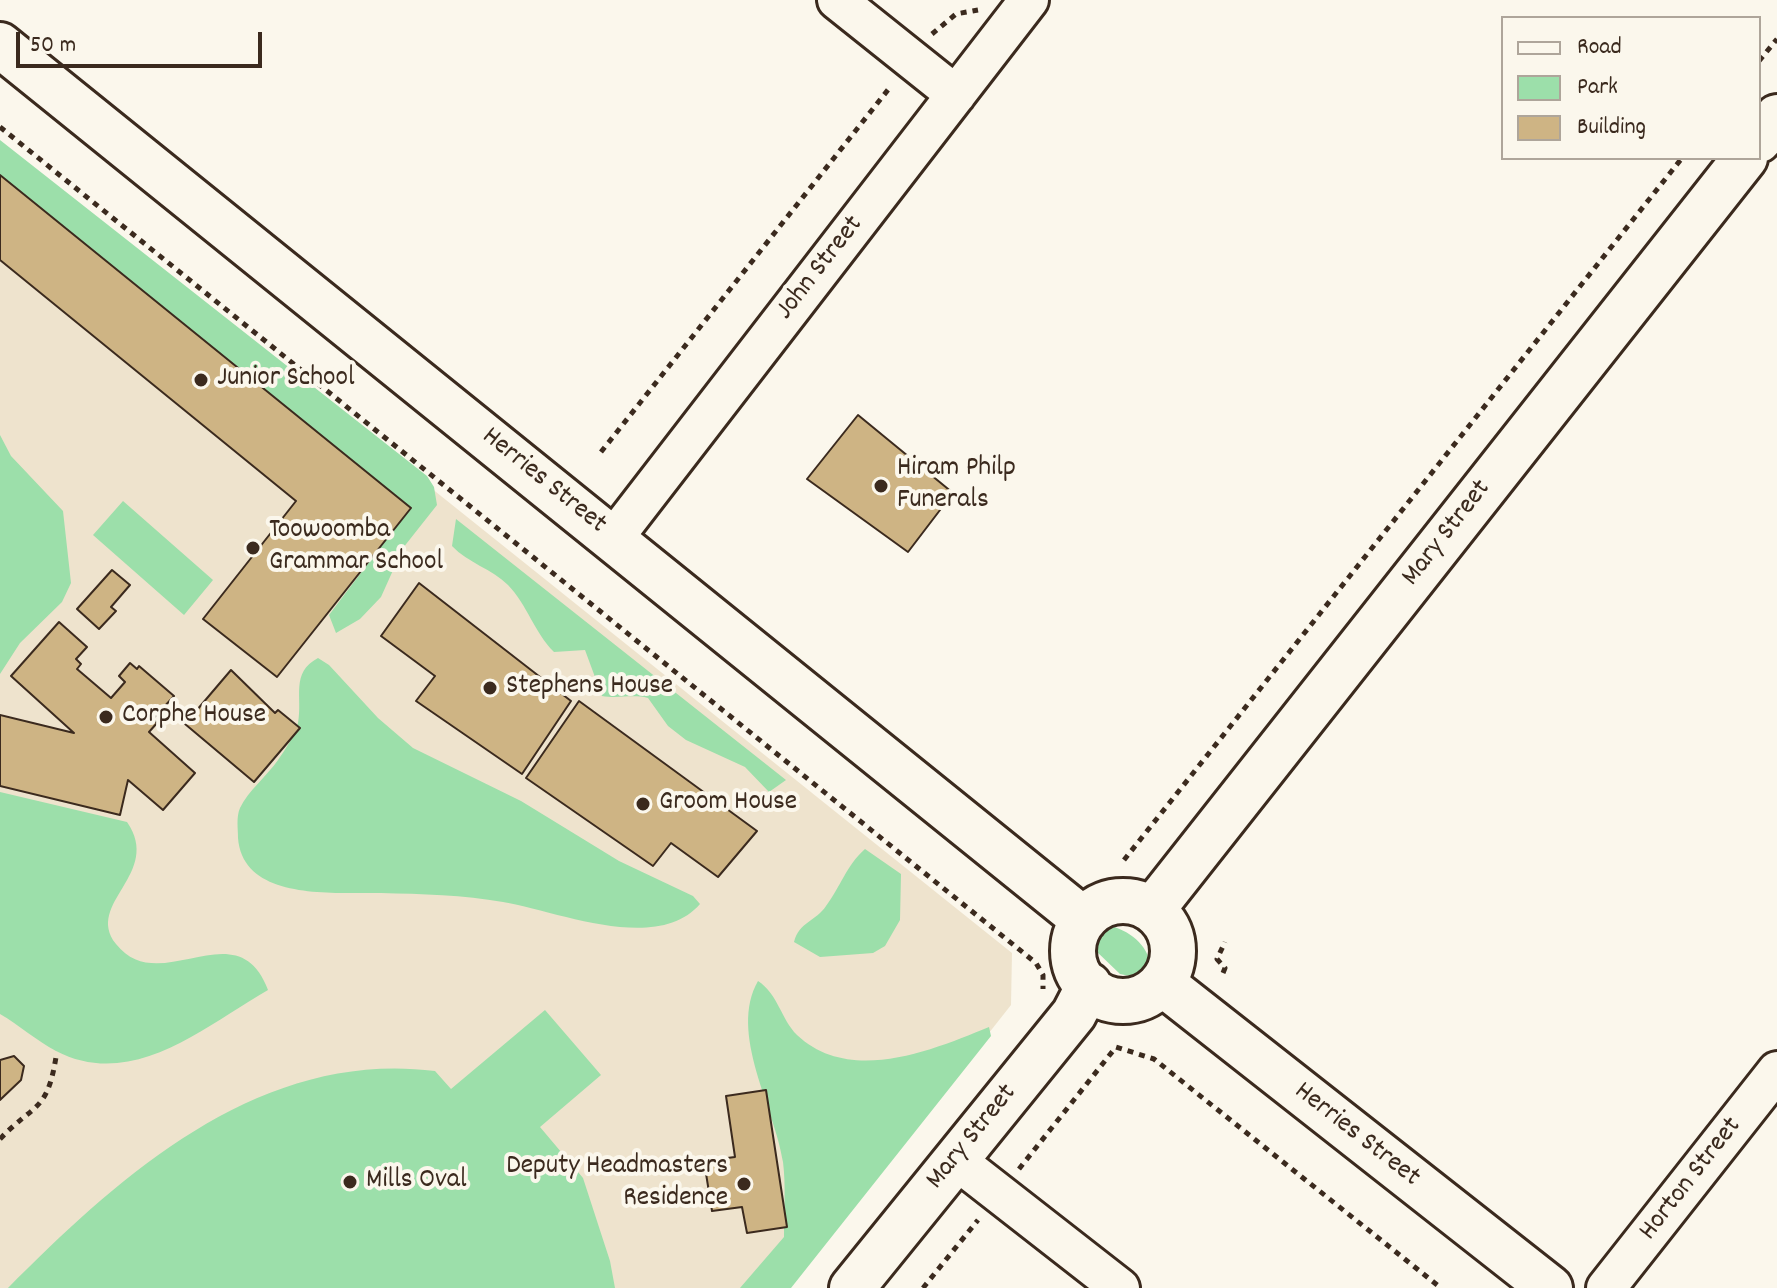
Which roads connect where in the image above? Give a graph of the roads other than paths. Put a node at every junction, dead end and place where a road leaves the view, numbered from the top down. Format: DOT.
graph roads {
  1 [pos="837,0"];
  2 [pos="1029,0"];
  3 [pos="0,45"];
  4 [pos="956,95"];
  5 [pos="1777,117"];
  6 [pos="1761,137"];
  7 [pos="1743,160"];
  8 [pos="613,539"];
  9 [pos="1152,910"];
  10 [pos="1084,920"];
  11 [pos="1162,983"];
  12 [pos="1089,985"];
  13 [pos="1777,1071"];
  14 [pos="956,1160"];
  15 [pos="852,1288"];
  16 [pos="1120,1288"];
  17 [pos="1550,1288"];
  18 [pos="1606,1288"];
  1 -- 4 [label="street"];
  2 -- 4 [label="street, John Street"];
  3 -- 8 [label="main road, Herries Street"];
  4 -- 8 [label="street, John Street"];
  5 -- 6 [label="main road"];
  7 -- 9 [label="main road, Mary Street"];
  8 -- 10 [label="main road, Herries Street"];
  9 -- 10 [label="main road"];
  9 -- 11 [label="main road"];
  10 -- 12 [label="main road"];
  11 -- 12 [label="main road"];
  11 -- 17 [label="main road, Herries Street"];
  12 -- 14 [label="main road, Mary Street"];
  13 -- 18 [label="street, Horton Street"];
  14 -- 15 [label="main road, Mary Street"];
  14 -- 16 [label="street"];
}
